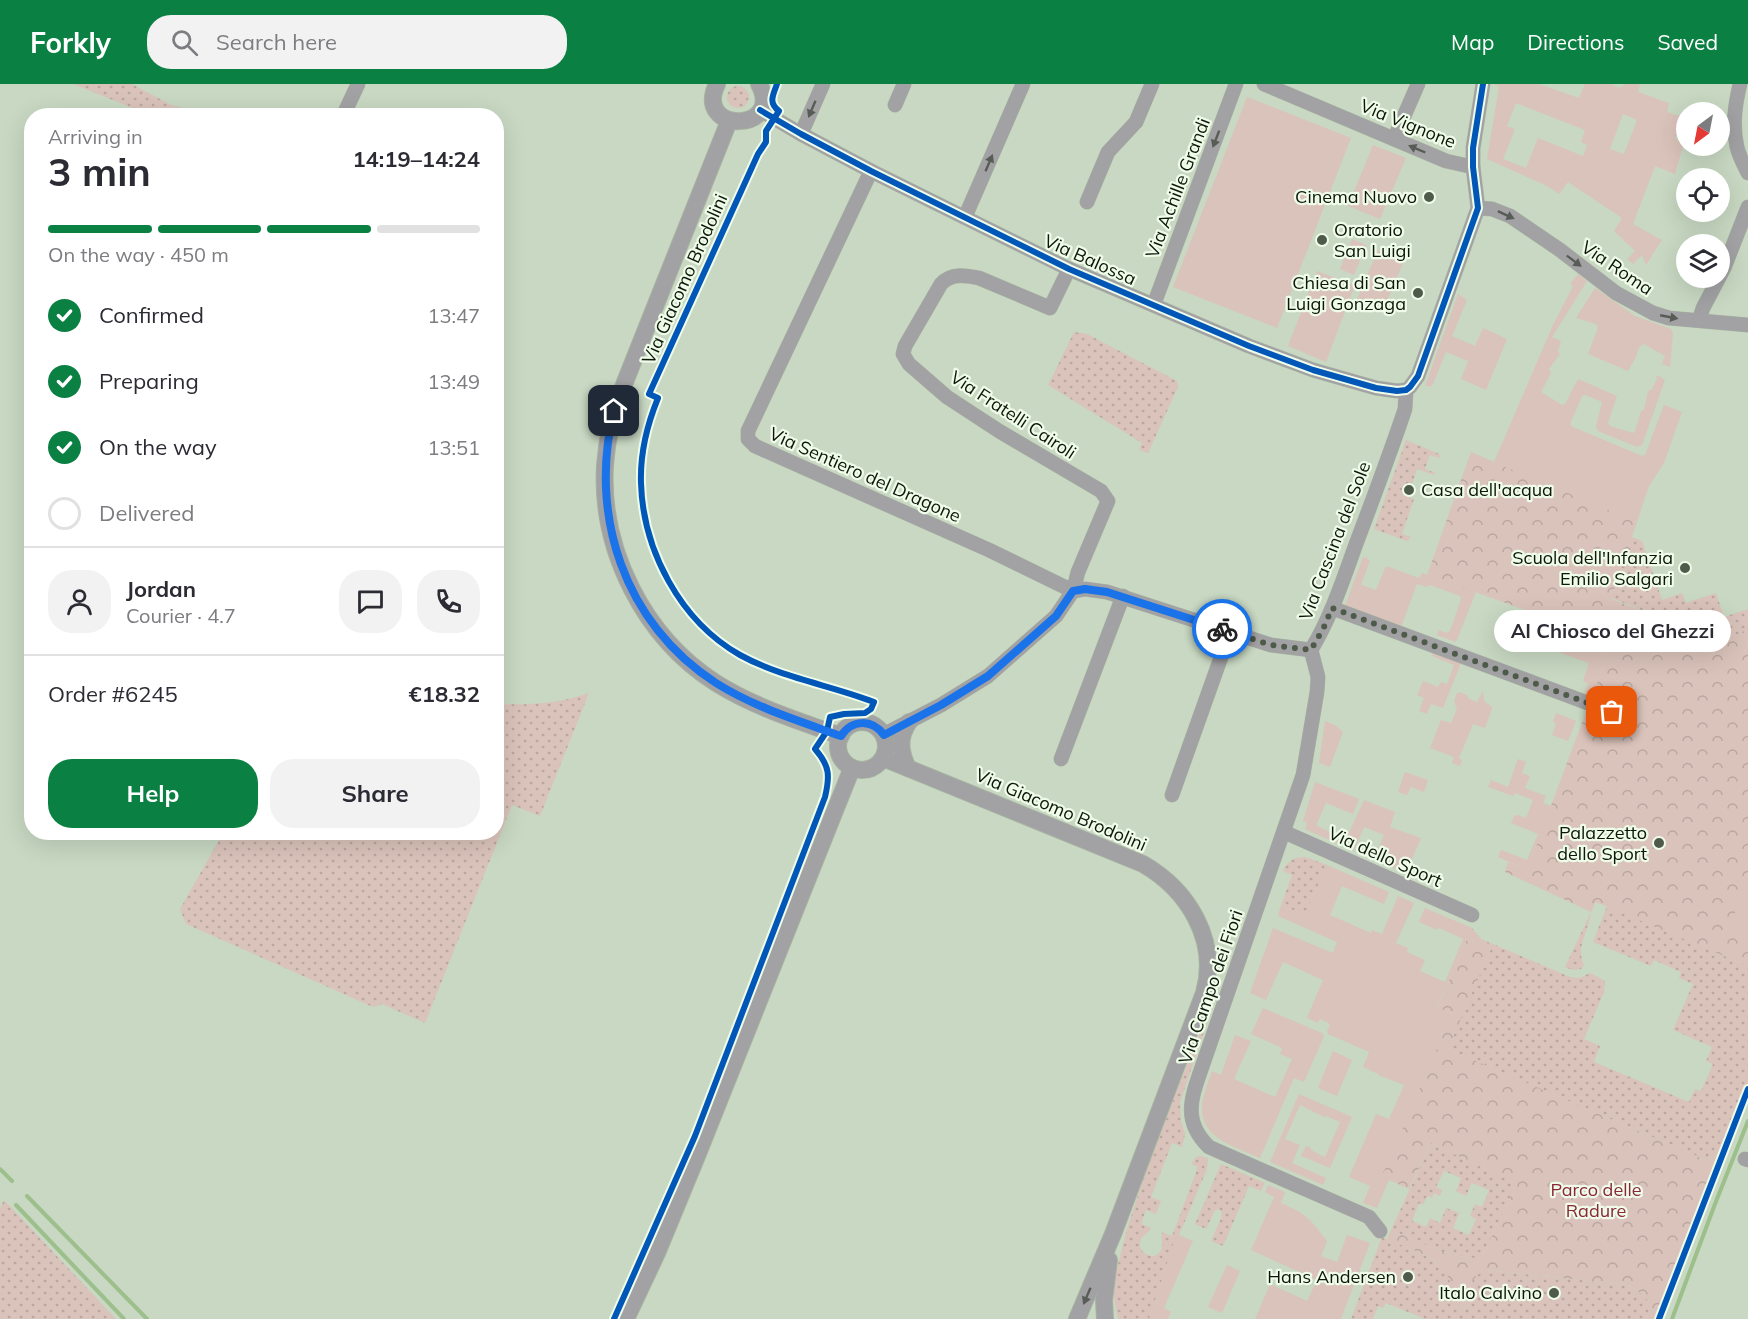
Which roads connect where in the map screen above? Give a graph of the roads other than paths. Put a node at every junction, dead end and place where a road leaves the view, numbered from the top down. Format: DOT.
graph roads {
  1 [pos="358,84"];
  2 [pos="759,84"];
  3 [pos="823,84"];
  4 [pos="904,84"];
  5 [pos="1023,84"];
  6 [pos="1152,84"];
  7 [pos="1236,84"];
  8 [pos="1264,84"];
  9 [pos="1418,84"];
  10 [pos="1483,84"];
  11 [pos="1740,84"];
  12 [pos="715,85"];
  13 [pos="895,105"];
  14 [pos="347,108"];
  15 [pos="760,110"];
  16 [pos="729,121"];
  17 [pos="801,134"];
  18 [pos="1394,139"];
  19 [pos="1473,167"];
  20 [pos="871,171"];
  21 [pos="1748,174"];
  22 [pos="1087,202"];
  23 [pos="1748,207"];
  24 [pos="1478,208"];
  25 [pos="965,217"];
  26 [pos="1069,269"];
  27 [pos="1154,304"];
  28 [pos="1699,320"];
  29 [pos="1748,325"];
  30 [pos="1406,390"];
  31 [pos="1073,591"];
  32 [pos="1123,596"];
  33 [pos="1332,608"];
  34 [pos="1230,632"];
  35 [pos="1311,650"];
  36 [pos="1612,712"];
  37 [pos="909,722"];
  38 [pos="884,735"];
  39 [pos="841,736"];
  40 [pos="883,758"];
  41 [pos="1061,759"];
  42 [pos="852,768"];
  43 [pos="908,768"];
  44 [pos="1172,795"];
  45 [pos="1284,832"];
  46 [pos="1472,915"];
  47 [pos="1380,1231"];
  48 [pos="1113,1234"];
  49 [pos="626,1319"];
  50 [pos="1077,1319"];
  51 [pos="1105,1319"];
  1 -- 14 [label="street"];
  2 -- 15 [label="street"];
  3 -- 17 [label="street, one-way"];
  4 -- 13 [label="street"];
  25 -- 5 [label="street, one-way"];
  6 -- 22 [label="street"];
  7 -- 27 [label="street, Via Achille Grandi, one-way"];
  8 -- 18 [label="street, Via Vignone"];
  9 -- 18 [label="street"];
  10 -- 19 [label="street"];
  11 -- 21 [label="street"];
  12 -- 16 [label="street"];
  15 -- 16 [label="street"];
  15 -- 17 [label="street, Via Balossa"];
  16 -- 39 [label="street, Via Giacomo Brodolini"];
  17 -- 20 [label="street, Via Balossa"];
  19 -- 18 [label="street, Via Vignone, one-way"];
  19 -- 24 [label="street"];
  20 -- 25 [label="street, Via Balossa"];
  20 -- 31 [label="street, Via Sentiero del Dragone"];
  23 -- 28 [label="street"];
  24 -- 28 [label="street, Via Roma, one-way"];
  24 -- 30 [label="street"];
  25 -- 26 [label="street, Via Balossa"];
  26 -- 27 [label="street, Via Balossa"];
  26 -- 31 [label="street, Via Fratelli Cairoli"];
  27 -- 30 [label="street, Via Balossa"];
  28 -- 29 [label="street, Via Roma"];
  30 -- 33 [label="street, Via Cascina del Sole"];
  31 -- 32 [label="street, Via Cascina del Sole"];
  31 -- 37 [label="street"];
  32 -- 34 [label="street, Via Cascina del Sole"];
  32 -- 41 [label="street"];
  33 -- 35 [label="street, Via Cascina del Sole"];
  33 -- 36 [label="street"];
  34 -- 35 [label="street, Via Cascina del Sole"];
  34 -- 44 [label="street"];
  35 -- 45 [label="street, Via Campo dei Fiori"];
  37 -- 38 [label="street"];
  37 -- 43 [label="street"];
  38 -- 39 [label="street"];
  38 -- 40 [label="street"];
  39 -- 42 [label="street"];
  40 -- 42 [label="street"];
  40 -- 43 [label="street, Via Giacomo Brodolini"];
  42 -- 49 [label="street"];
  43 -- 48 [label="street, Via Giacomo Brodolini"];
  45 -- 46 [label="street, Via dello Sport"];
  45 -- 47 [label="street, Via Campo dei Fiori"];
  48 -- 50 [label="street, Via Giacomo Brodolini, one-way"];
  48 -- 51 [label="street, Via Giacomo Brodolini"];
}
